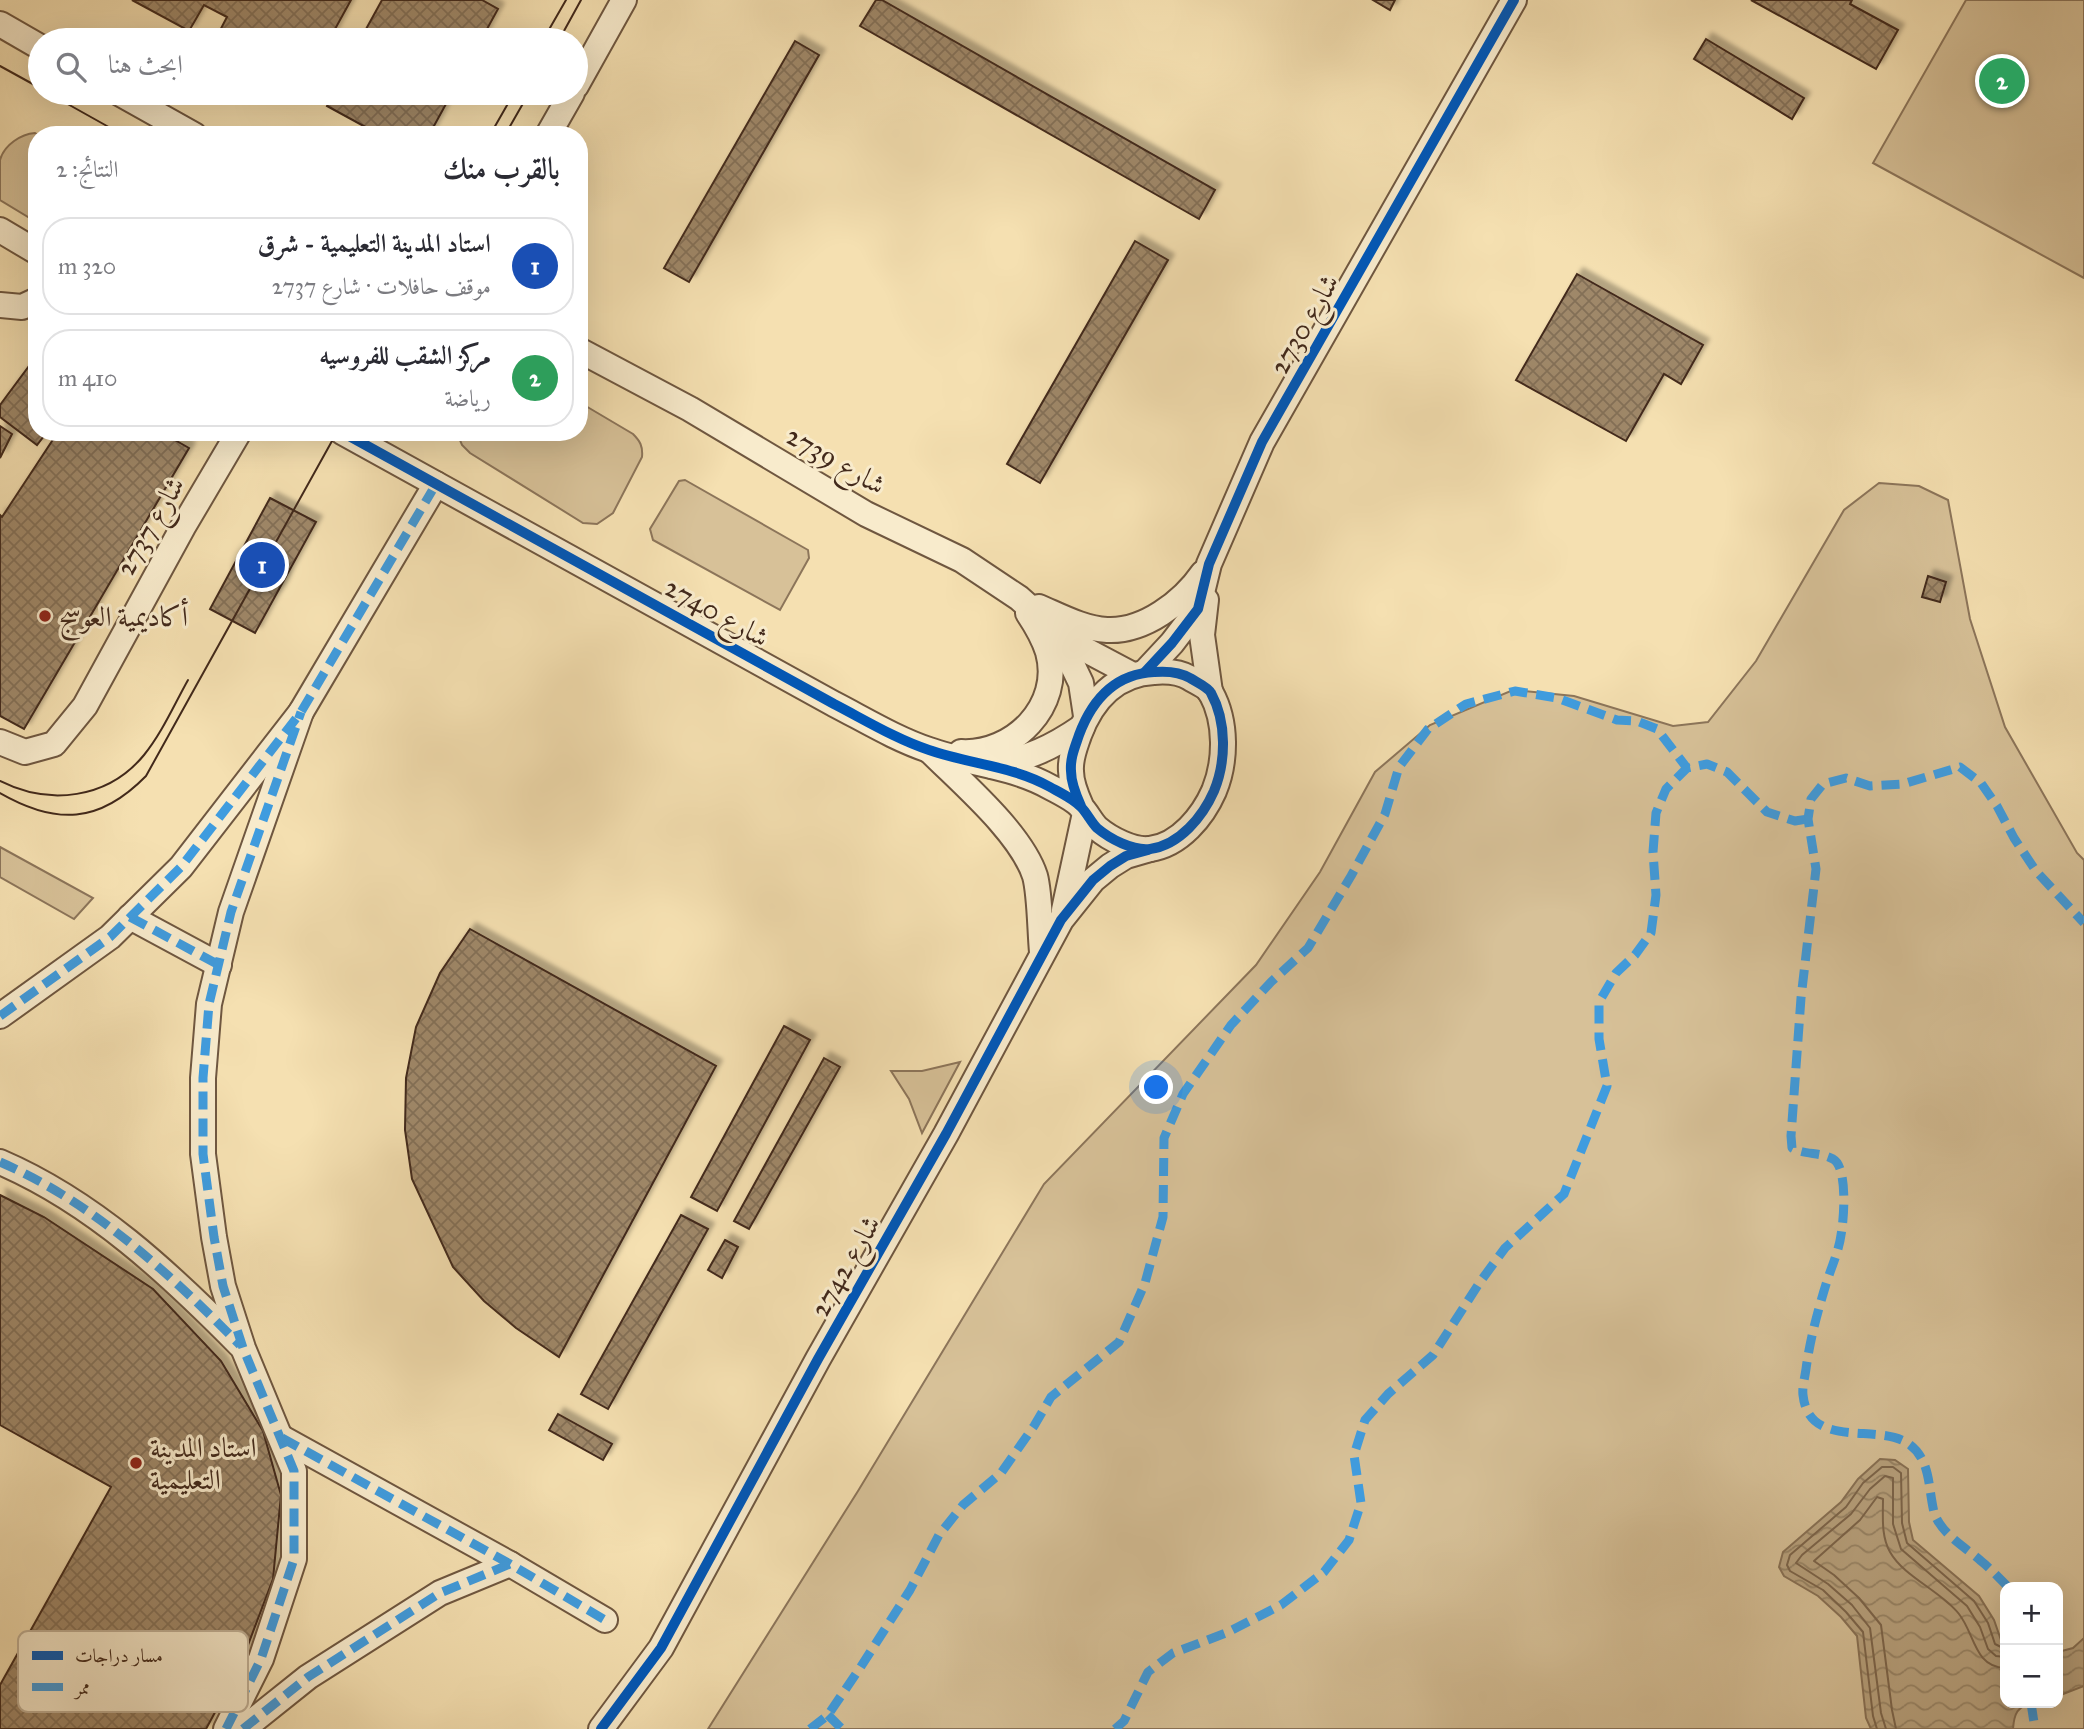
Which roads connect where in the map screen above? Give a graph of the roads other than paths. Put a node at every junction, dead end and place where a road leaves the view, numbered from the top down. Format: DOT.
graph roads {
  1 [pos="624,0"];
  2 [pos="1514,0"];
  3 [pos="0,24"];
  4 [pos="28,40"];
  5 [pos="588,64"];
  6 [pos="140,105"];
  7 [pos="565,105"];
  8 [pos="178,126"];
  9 [pos="553,126"];
  10 [pos="0,230"];
  11 [pos="28,247"];
  12 [pos="28,304"];
  13 [pos="0,305"];
  14 [pos="588,355"];
  15 [pos="234,441"];
  16 [pos="358,441"];
  17 [pos="436,484"];
  18 [pos="1209,564"];
  19 [pos="1019,598"];
  20 [pos="1056,631"];
  21 [pos="1139,673"];
  22 [pos="1210,692"];
  23 [pos="301,712"];
  24 [pos="1084,721"];
  25 [pos="0,742"];
  26 [pos="930,751"];
  27 [pos="991,766"];
  28 [pos="1083,810"];
  29 [pos="1150,849"];
  30 [pos="130,917"];
  31 [pos="1061,920"];
  32 [pos="1042,952"];
  33 [pos="219,965"];
  34 [pos="0,1016"];
  35 [pos="0,1162"];
  36 [pos="243,1348"];
  37 [pos="282,1438"];
  38 [pos="510,1564"];
  39 [pos="605,1620"];
  40 [pos="248,1685"];
  41 [pos="234,1712"];
  42 [pos="226,1729"];
  43 [pos="243,1729"];
  44 [pos="601,1729"];
  1 -- 5 [label="street"];
  2 -- 18 [label="street, شارع 2730"];
  3 -- 4 [label="street"];
  6 -- 8 [label="street"];
  7 -- 9 [label="street"];
  10 -- 11 [label="street"];
  12 -- 13 [label="street"];
  14 -- 19 [label="street, شارع 2739"];
  15 -- 25 [label="street, شارع 2737"];
  16 -- 17 [label="street, شارع 2740"];
  17 -- 23 [label="street"];
  17 -- 26 [label="street, شارع 2740"];
  18 -- 19 [label="street"];
  18 -- 21 [label="street, شارع 2730"];
  18 -- 22 [label="street, شارع 2730"];
  19 -- 20 [label="street, شارع 2739"];
  19 -- 26 [label="street"];
  20 -- 21 [label="street, شارع 2739"];
  20 -- 24 [label="street, شارع 2739"];
  21 -- 22 [label="street"];
  21 -- 24 [label="street"];
  22 -- 29 [label="street"];
  23 -- 30 [label="street"];
  23 -- 33 [label="street"];
  24 -- 27 [label="street, شارع 2740"];
  24 -- 28 [label="street"];
  26 -- 27 [label="street, شارع 2740"];
  26 -- 32 [label="street"];
  27 -- 28 [label="street, شارع 2740"];
  28 -- 29 [label="street"];
  28 -- 31 [label="street, شارع 2742"];
  29 -- 31 [label="street, شارع 2742"];
  30 -- 33 [label="street"];
  30 -- 34 [label="street"];
  31 -- 32 [label="street, شارع 2742"];
  32 -- 44 [label="street, شارع 2742"];
  33 -- 36 [label="street"];
  35 -- 36 [label="street"];
  36 -- 37 [label="street"];
  37 -- 38 [label="street"];
  37 -- 40 [label="street"];
  38 -- 39 [label="street"];
  38 -- 43 [label="street"];
  41 -- 42 [label="street"];
}
